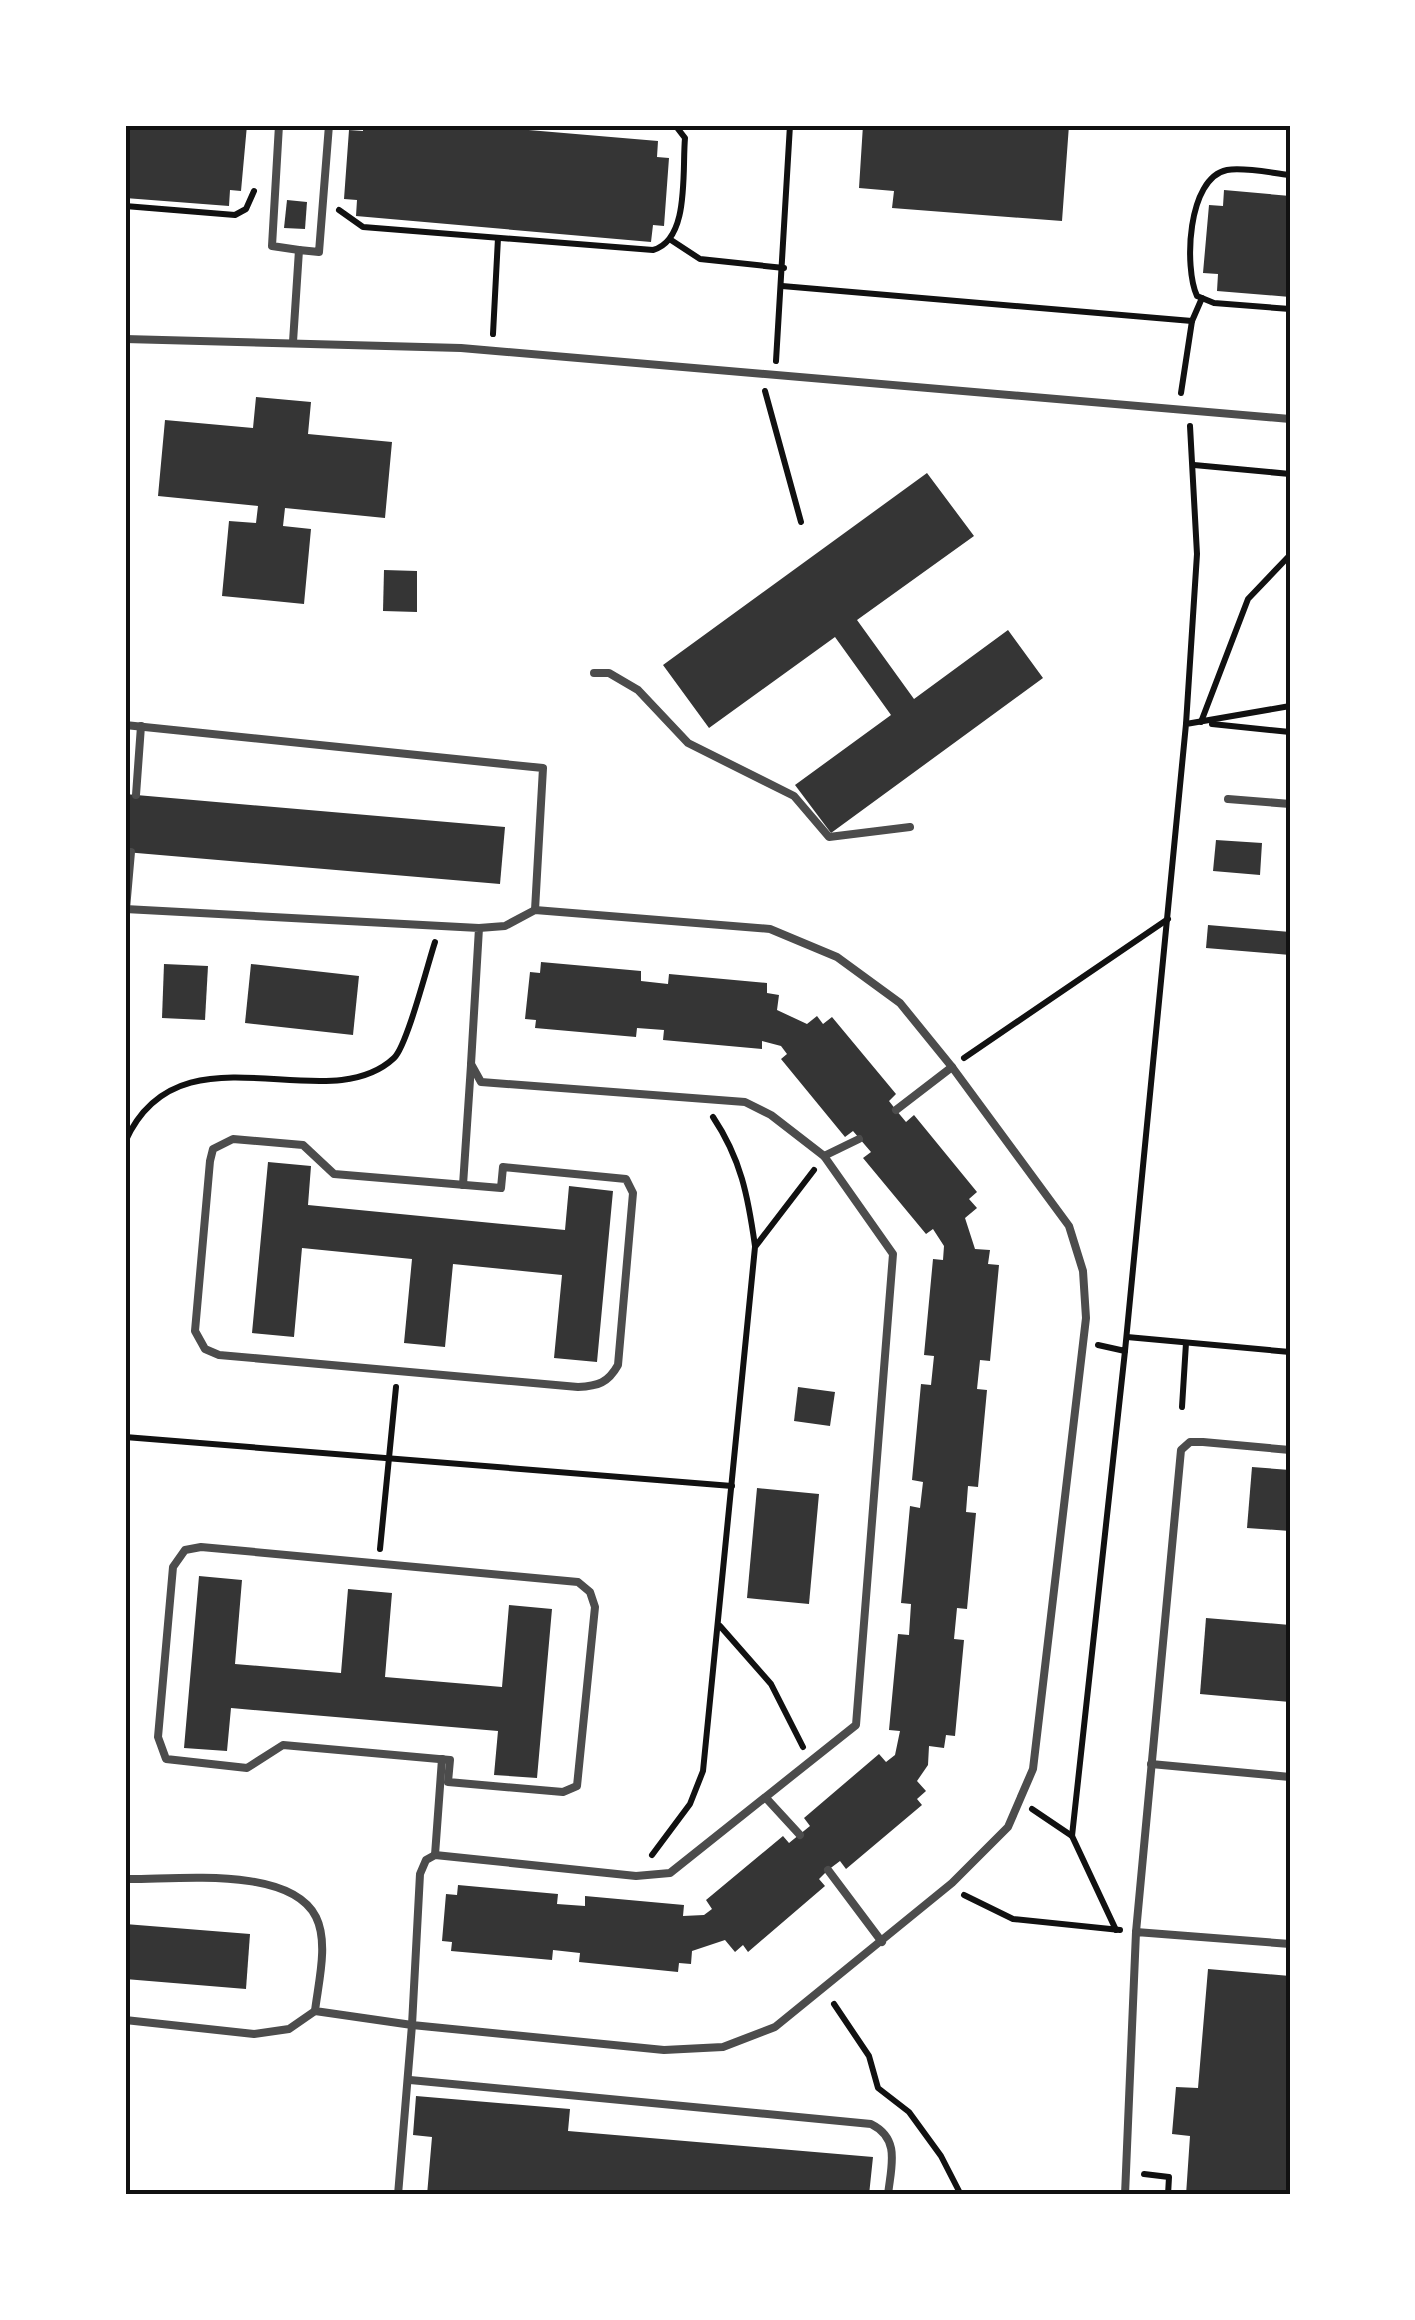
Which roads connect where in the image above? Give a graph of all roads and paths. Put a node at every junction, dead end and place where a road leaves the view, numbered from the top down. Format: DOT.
graph roads {
  1 [pos="279,125"];
  2 [pos="329,125"];
  3 [pos="790,125"];
  4 [pos="678,126"];
  5 [pos="1290,175"];
  6 [pos="255,176"];
  7 [pos="338,192"];
  8 [pos="125,206"];
  9 [pos="498,238"];
  10 [pos="671,240"];
  11 [pos="299,250"];
  12 [pos="784,268"];
  13 [pos="782,286"];
  14 [pos="1202,298"];
  15 [pos="1290,309"];
  16 [pos="1192,321"];
  17 [pos="125,339"];
  18 [pos="293,342"];
  19 [pos="492,350"];
  20 [pos="759,371"];
  21 [pos="776,372"];
  22 [pos="1192,410"];
  23 [pos="1290,420"];
  24 [pos="1194,466"];
  25 [pos="1290,474"];
  26 [pos="801,522"];
  27 [pos="1290,555"];
  28 [pos="594,672"];
  29 [pos="1290,706"];
  30 [pos="1200,723"];
  31 [pos="1186,724"];
  32 [pos="125,725"];
  33 [pos="141,726"];
  34 [pos="1290,732"];
  35 [pos="136,795"];
  36 [pos="1228,798"];
  37 [pos="1290,804"];
  38 [pos="910,827"];
  39 [pos="131,852"];
  40 [pos="126,909"];
  41 [pos="536,910"];
  42 [pos="1170,918"];
  43 [pos="440,926"];
  44 [pos="479,928"];
  45 [pos="471,1064"];
  46 [pos="952,1066"];
  47 [pos="702,1100"];
  48 [pos="896,1110"];
  49 [pos="859,1140"];
  50 [pos="125,1142"];
  51 [pos="824,1156"];
  52 [pos="463,1185"];
  53 [pos="755,1247"];
  54 [pos="1127,1337"];
  55 [pos="1084,1342"];
  56 [pos="1186,1343"];
  57 [pos="1125,1351"];
  58 [pos="1290,1352"];
  59 [pos="398,1371"];
  60 [pos="1182,1407"];
  61 [pos="125,1437"];
  62 [pos="1290,1450"];
  63 [pos="388,1460"];
  64 [pos="732,1486"];
  65 [pos="379,1562"];
  66 [pos="720,1626"];
  67 [pos="442,1760"];
  68 [pos="809,1760"];
  69 [pos="1151,1764"];
  70 [pos="1290,1777"];
  71 [pos="766,1798"];
  72 [pos="1020,1800"];
  73 [pos="800,1835"];
  74 [pos="1072,1836"];
  75 [pos="434,1855"];
  76 [pos="828,1870"];
  77 [pos="636,1876"];
  78 [pos="125,1880"];
  79 [pos="952,1883"];
  80 [pos="1116,1930"];
  81 [pos="1136,1932"];
  82 [pos="882,1942"];
  83 [pos="1290,1944"];
  84 [pos="823,1989"];
  85 [pos="315,2010"];
  86 [pos="125,2020"];
  87 [pos="412,2026"];
  88 [pos="410,2080"];
  89 [pos="1126,2173"];
  90 [pos="398,2195"];
  91 [pos="888,2195"];
  92 [pos="961,2195"];
  93 [pos="1125,2195"];
  94 [pos="1168,2195"];
  1 -- 11 [label="lane"];
  2 -- 11 [label="lane"];
  3 -- 12 [label="path"];
  4 -- 10 [label="path"];
  5 -- 14 [label="path"];
  6 -- 8 [label="path"];
  7 -- 9 [label="path"];
  9 -- 10 [label="path"];
  9 -- 19 [label="path"];
  10 -- 12 [label="path"];
  11 -- 18 [label="lane"];
  12 -- 13 [label="path"];
  13 -- 16 [label="path"];
  13 -- 21 [label="path"];
  14 -- 15 [label="path"];
  14 -- 16 [label="path"];
  16 -- 22 [label="path"];
  17 -- 18 [label="lane"];
  18 -- 19 [label="lane"];
  19 -- 20 [label="lane"];
  20 -- 21 [label="lane"];
  20 -- 26 [label="path"];
  21 -- 22 [label="lane"];
  22 -- 23 [label="lane"];
  22 -- 24 [label="path"];
  24 -- 25 [label="path"];
  24 -- 31 [label="path"];
  27 -- 30 [label="path"];
  28 -- 38 [label="lane"];
  29 -- 30 [label="path"];
  30 -- 31 [label="path"];
  30 -- 34 [label="path"];
  31 -- 42 [label="path"];
  32 -- 33 [label="lane"];
  33 -- 35 [label="lane"];
  33 -- 41 [label="lane"];
  36 -- 37 [label="lane"];
  39 -- 40 [label="lane"];
  40 -- 43 [label="lane"];
  41 -- 44 [label="lane"];
  41 -- 46 [label="lane"];
  42 -- 46 [label="path"];
  42 -- 54 [label="path"];
  43 -- 44 [label="lane"];
  43 -- 50 [label="path"];
  44 -- 45 [label="lane"];
  45 -- 47 [label="lane"];
  45 -- 52 [label="lane"];
  46 -- 48 [label="lane"];
  46 -- 55 [label="lane"];
  47 -- 51 [label="lane"];
  47 -- 53 [label="path"];
  49 -- 51 [label="lane"];
  51 -- 53 [label="path"];
  51 -- 68 [label="lane"];
  52 -- 59 [label="lane"];
  52 -- 59 [label="lane"];
  53 -- 64 [label="path"];
  54 -- 56 [label="path"];
  54 -- 57 [label="path"];
  55 -- 57 [label="path"];
  55 -- 72 [label="lane"];
  56 -- 58 [label="path"];
  56 -- 60 [label="path"];
  57 -- 74 [label="path"];
  59 -- 63 [label="path"];
  61 -- 63 [label="path"];
  62 -- 69 [label="lane"];
  63 -- 64 [label="path"];
  63 -- 65 [label="path"];
  64 -- 66 [label="path"];
  65 -- 67 [label="lane"];
  65 -- 67 [label="lane"];
  66 -- 68 [label="path"];
  66 -- 77 [label="path"];
  67 -- 75 [label="lane"];
  68 -- 71 [label="lane"];
  69 -- 70 [label="lane"];
  69 -- 81 [label="lane"];
  71 -- 73 [label="lane"];
  71 -- 77 [label="lane"];
  72 -- 74 [label="path"];
  72 -- 79 [label="lane"];
  74 -- 80 [label="path"];
  75 -- 77 [label="lane"];
  75 -- 87 [label="lane"];
  76 -- 82 [label="lane"];
  78 -- 85 [label="lane"];
  79 -- 80 [label="path"];
  79 -- 82 [label="lane"];
  80 -- 81 [label="path"];
  81 -- 83 [label="lane"];
  81 -- 89 [label="lane"];
  82 -- 84 [label="lane"];
  84 -- 87 [label="lane"];
  84 -- 92 [label="path"];
  85 -- 86 [label="lane"];
  85 -- 87 [label="lane"];
  87 -- 88 [label="lane"];
  88 -- 90 [label="lane"];
  88 -- 91 [label="lane"];
  89 -- 93 [label="lane"];
  89 -- 94 [label="path"];
}
